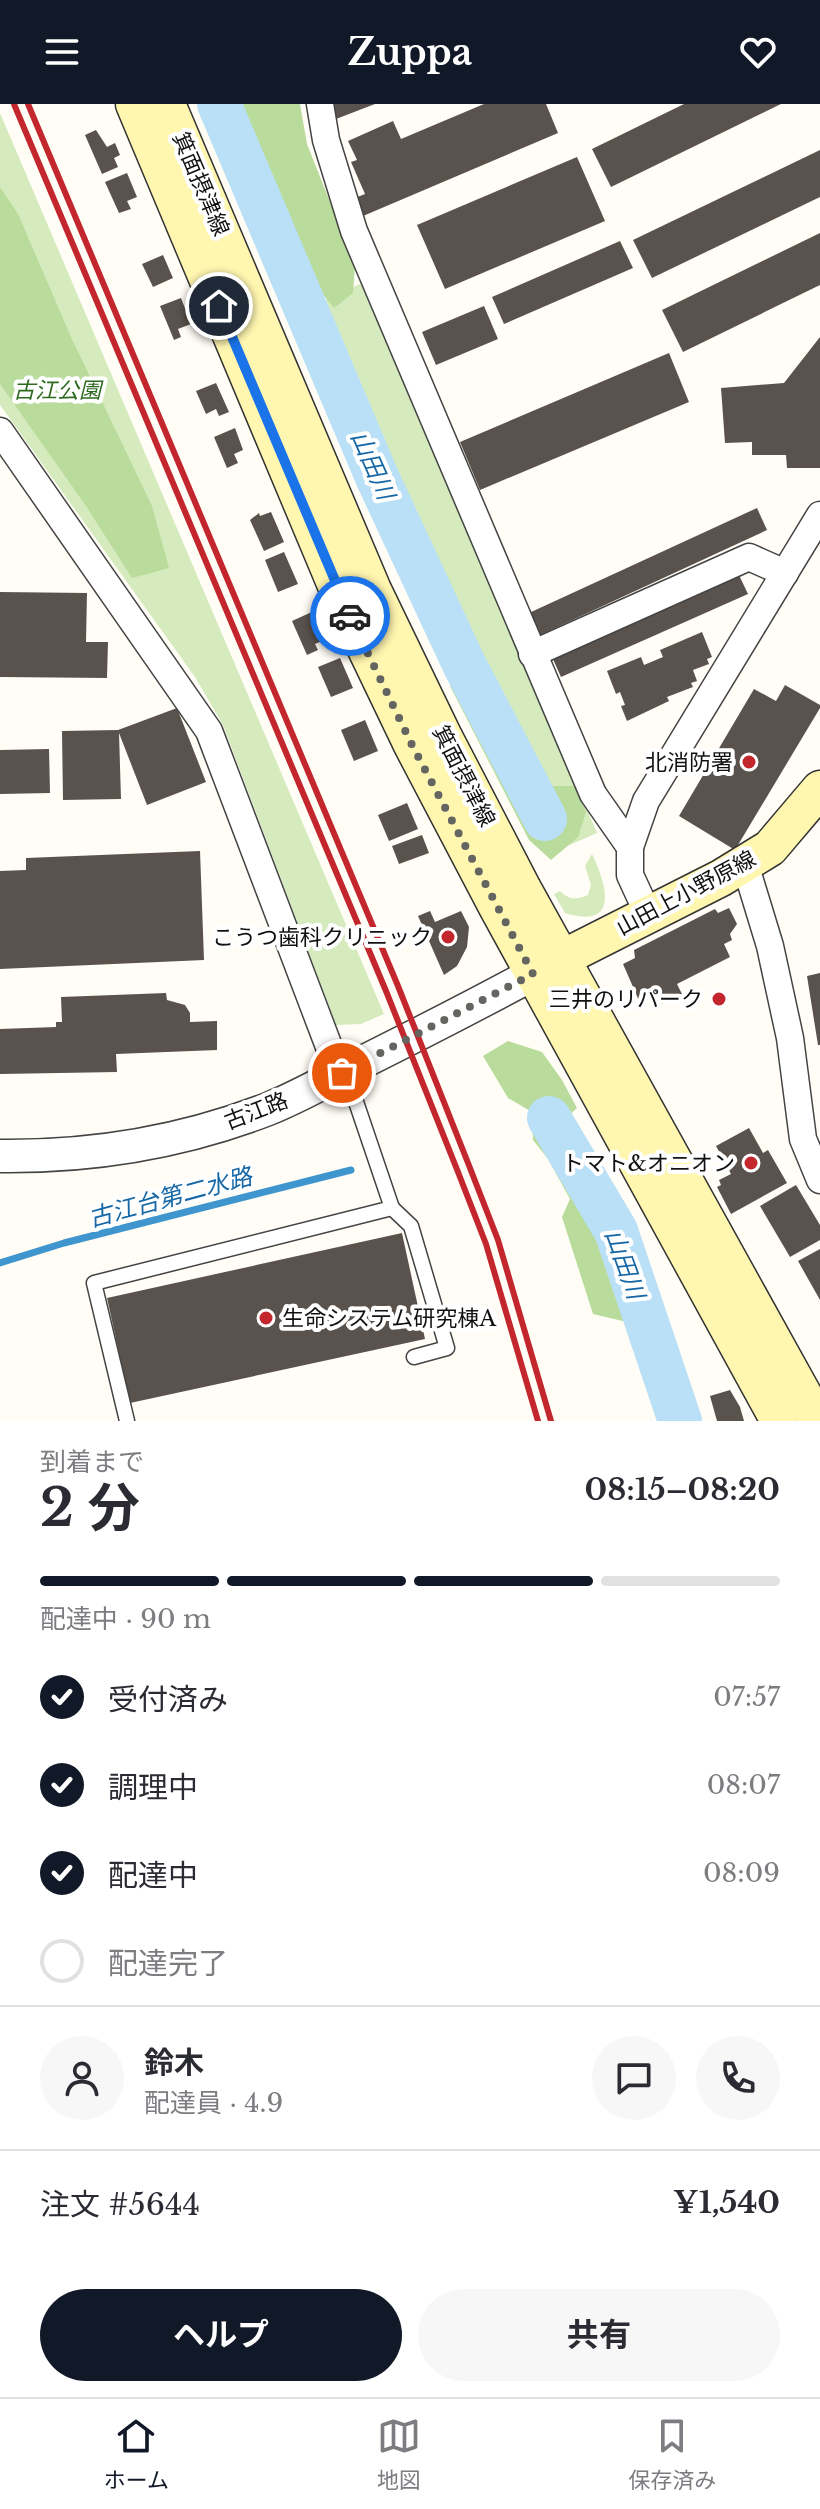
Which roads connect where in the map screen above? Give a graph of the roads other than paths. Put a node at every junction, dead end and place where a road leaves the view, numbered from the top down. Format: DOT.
graph roads {
  1 [pos="134,104"];
  2 [pos="167,104"];
  3 [pos="320,104"];
  4 [pos="0,431"];
  5 [pos="820,515"];
  6 [pos="785,573"];
  7 [pos="532,654"];
  8 [pos="820,789"];
  9 [pos="630,847"];
  10 [pos="745,864"];
  11 [pos="648,914"];
  12 [pos="547,966"];
  13 [pos="342,1073"];
  14 [pos="0,1156"];
  15 [pos="820,1180"];
  16 [pos="392,1208"];
  17 [pos="414,1357"];
  18 [pos="127,1421"];
  19 [pos="779,1421"];
  20 [pos="818,1421"];
  1 -- 12 [label="main road, 箕面摂津線"];
  2 -- 12 [label="main road, 箕面摂津線"];
  3 -- 7 [label="street"];
  4 -- 13 [label="street"];
  5 -- 6 [label="street"];
  6 -- 7 [label="street"];
  6 -- 9 [label="street"];
  7 -- 9 [label="street"];
  8 -- 10 [label="main road, 山田上小野原線"];
  9 -- 11 [label="street"];
  10 -- 11 [label="main road, 山田上小野原線"];
  10 -- 15 [label="street"];
  11 -- 12 [label="main road, 山田上小野原線"];
  12 -- 13 [label="street, 古江路"];
  12 -- 19 [label="main road, 箕面摂津線"];
  12 -- 20 [label="main road, 箕面摂津線"];
  13 -- 14 [label="street, 古江路"];
  13 -- 16 [label="lane"];
  16 -- 17 [label="lane"];
  16 -- 18 [label="lane"];
}
